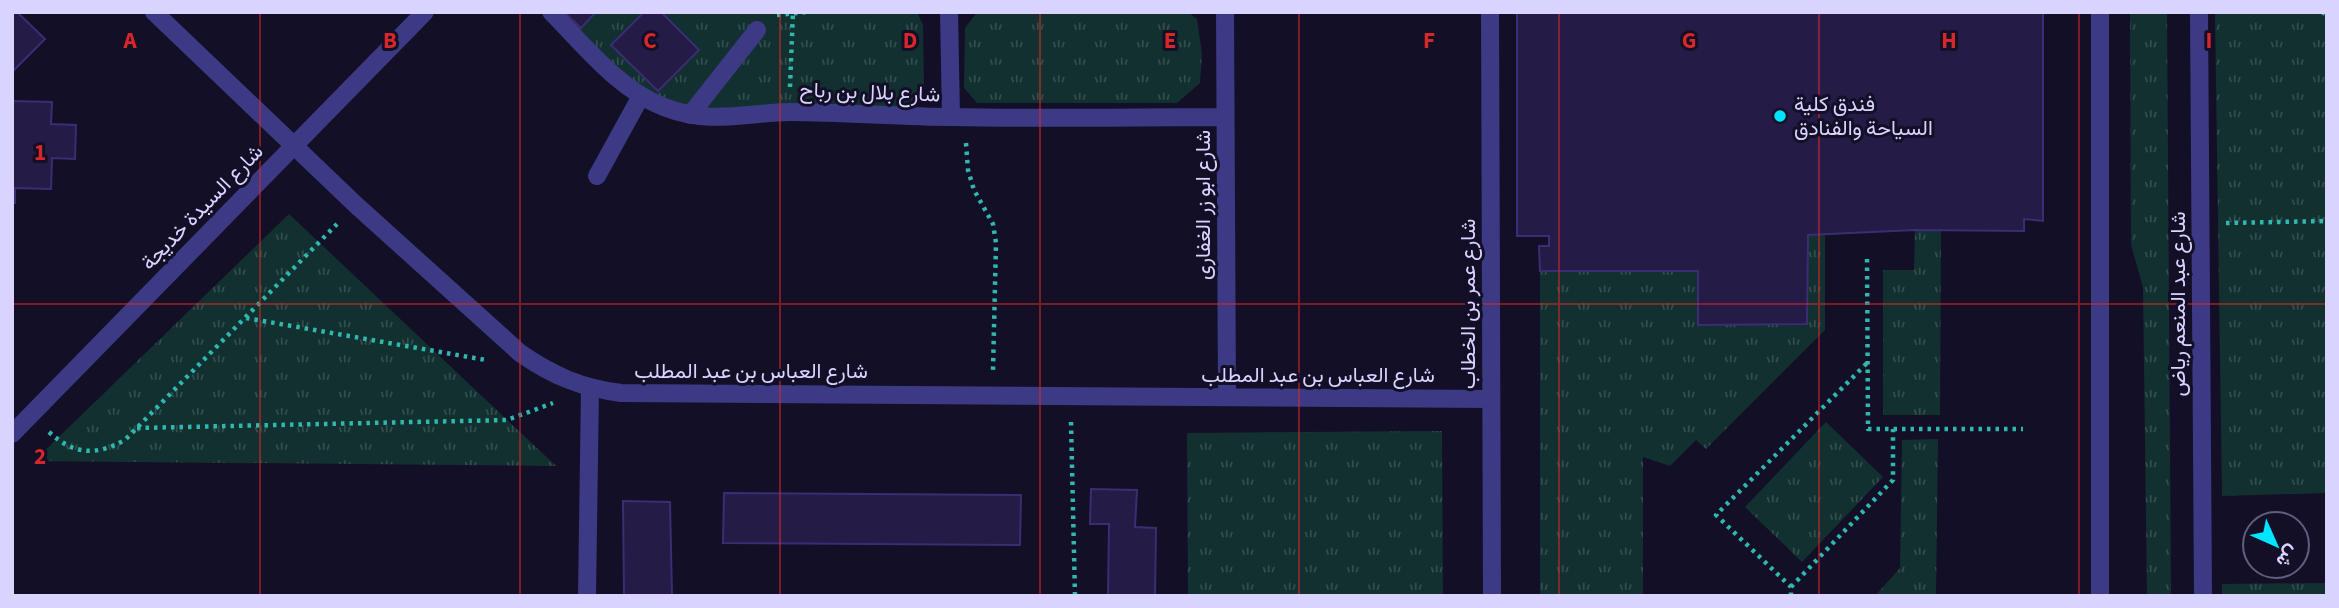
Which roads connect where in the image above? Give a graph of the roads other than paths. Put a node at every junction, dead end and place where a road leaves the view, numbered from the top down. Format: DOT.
graph roads {
  1 [pos="154,12"];
  2 [pos="425,12"];
  3 [pos="551,12"];
  4 [pos="949,12"];
  5 [pos="1225,12"];
  6 [pos="1490,12"];
  7 [pos="2100,12"];
  8 [pos="2199,12"];
  9 [pos="757,30"];
  10 [pos="641,96"];
  11 [pos="690,115"];
  12 [pos="1225,117"];
  13 [pos="958,118"];
  14 [pos="294,146"];
  15 [pos="597,176"];
  16 [pos="590,389"];
  17 [pos="1227,397"];
  18 [pos="1492,398"];
  19 [pos="12,434"];
  20 [pos="587,596"];
  21 [pos="1492,596"];
  22 [pos="2100,596"];
  23 [pos="2203,596"];
  1 -- 14 [label="street, شارع العباس بن عبد المطلب"];
  2 -- 14 [label="street, شارع السيدة خديجة"];
  3 -- 10 [label="street, شارع بلال بن رباح"];
  4 -- 13 [label="street"];
  5 -- 12 [label="street, شارع ابو زر الغفارى"];
  6 -- 18 [label="street, شارع عمر بن الخطاب"];
  7 -- 22 [label="street"];
  8 -- 23 [label="street, شارع عبد المنعم رياض"];
  9 -- 11 [label="street"];
  10 -- 11 [label="street, شارع بلال بن رباح"];
  10 -- 15 [label="street"];
  11 -- 13 [label="street, شارع بلال بن رباح"];
  12 -- 13 [label="street, شارع بلال بن رباح"];
  12 -- 17 [label="street, شارع ابو زر الغفارى"];
  14 -- 16 [label="street, شارع العباس بن عبد المطلب"];
  14 -- 19 [label="street, شارع السيدة خديجة"];
  16 -- 17 [label="street, شارع العباس بن عبد المطلب"];
  16 -- 20 [label="street"];
  17 -- 18 [label="street, شارع العباس بن عبد المطلب"];
  18 -- 21 [label="street, شارع عمر بن الخطاب"];
}
